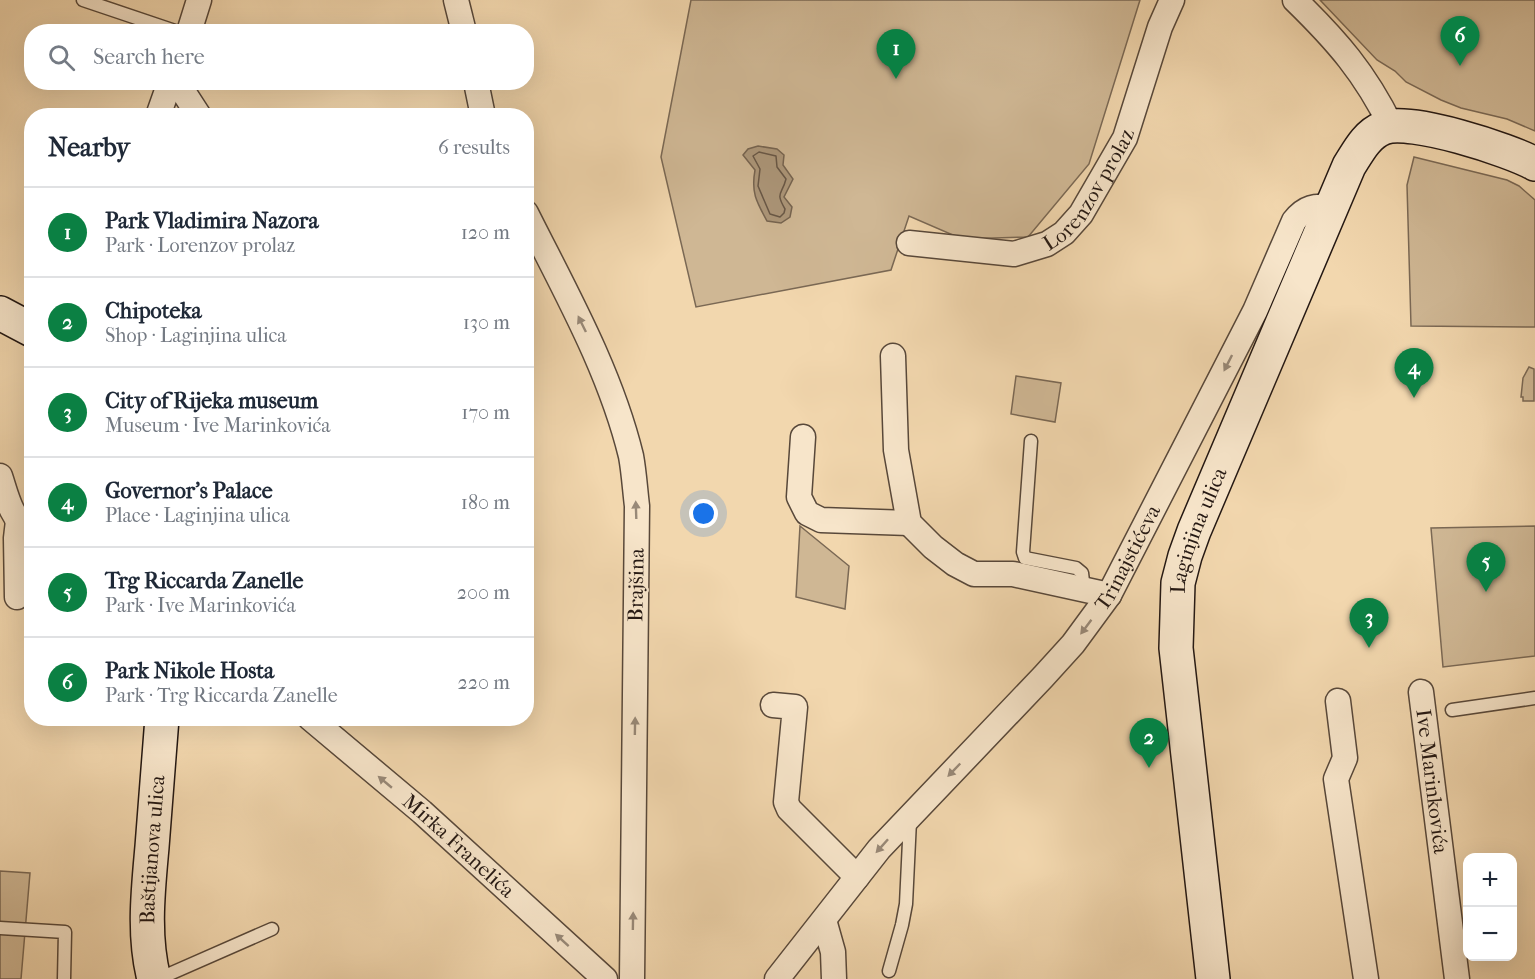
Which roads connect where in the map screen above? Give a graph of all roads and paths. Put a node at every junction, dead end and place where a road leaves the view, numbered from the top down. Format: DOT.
graph roads {
  1 [pos="83,0"];
  2 [pos="199,0"];
  3 [pos="456,0"];
  4 [pos="1172,0"];
  5 [pos="1295,0"];
  6 [pos="154,24"];
  7 [pos="192,24"];
  8 [pos="462,24"];
  9 [pos="167,90"];
  10 [pos="182,90"];
  11 [pos="478,90"];
  12 [pos="161,108"];
  13 [pos="194,108"];
  14 [pos="481,108"];
  15 [pos="1390,126"];
  16 [pos="1535,164"];
  17 [pos="1332,208"];
  18 [pos="534,229"];
  19 [pos="909,243"];
  20 [pos="0,313"];
  21 [pos="24,326"];
  22 [pos="893,356"];
  23 [pos="803,437"];
  24 [pos="1031,441"];
  25 [pos="0,476"];
  26 [pos="909,523"];
  27 [pos="24,526"];
  28 [pos="24,528"];
  29 [pos="1084,590"];
  30 [pos="1109,595"];
  31 [pos="17,597"];
  32 [pos="1421,692"];
  33 [pos="1535,698"];
  34 [pos="1338,701"];
  35 [pos="772,705"];
  36 [pos="1452,710"];
  37 [pos="161,726"];
  38 [pos="320,726"];
  39 [pos="910,816"];
  40 [pos="857,877"];
  41 [pos="824,920"];
  42 [pos="0,928"];
  43 [pos="272,929"];
  44 [pos="889,971"];
  45 [pos="64,979"];
  46 [pos="153,979"];
  47 [pos="158,979"];
  48 [pos="605,979"];
  49 [pos="633,979"];
  50 [pos="777,979"];
  51 [pos="834,979"];
  52 [pos="1213,979"];
  53 [pos="1366,979"];
  54 [pos="1457,979"];
  1 -- 6 [label="lane"];
  2 -- 7 [label="street"];
  3 -- 8 [label="street"];
  4 -- 19 [label="street, Lorenzov prolaz"];
  5 -- 15 [label="street"];
  9 -- 12 [label="street"];
  10 -- 13 [label="street"];
  11 -- 14 [label="street"];
  15 -- 16 [label="main road"];
  15 -- 17 [label="main road, Laginjina ulica"];
  17 -- 30 [label="street, Trinajstićeva, one-way"];
  17 -- 52 [label="main road, Laginjina ulica"];
  49 -- 18 [label="street, Brajšina, one-way"];
  20 -- 21 [label="main road"];
  22 -- 26 [label="street"];
  23 -- 26 [label="street"];
  24 -- 29 [label="lane"];
  25 -- 27 [label="street"];
  26 -- 29 [label="street"];
  28 -- 31 [label="street"];
  29 -- 30 [label="street"];
  30 -- 39 [label="street, Trinajstićeva, one-way"];
  32 -- 54 [label="street, Ive Marinkovića"];
  33 -- 36 [label="lane"];
  34 -- 53 [label="street"];
  35 -- 40 [label="street"];
  37 -- 46 [label="main road, Baštijanova ulica"];
  48 -- 38 [label="street, Mirka Franelića, one-way"];
  39 -- 40 [label="street, Trinajstićeva, one-way"];
  39 -- 44 [label="lane"];
  40 -- 41 [label="street, Trinajstićeva"];
  41 -- 50 [label="street, Trinajstićeva"];
  41 -- 51 [label="street"];
  42 -- 45 [label="lane"];
  43 -- 47 [label="lane"];
}
